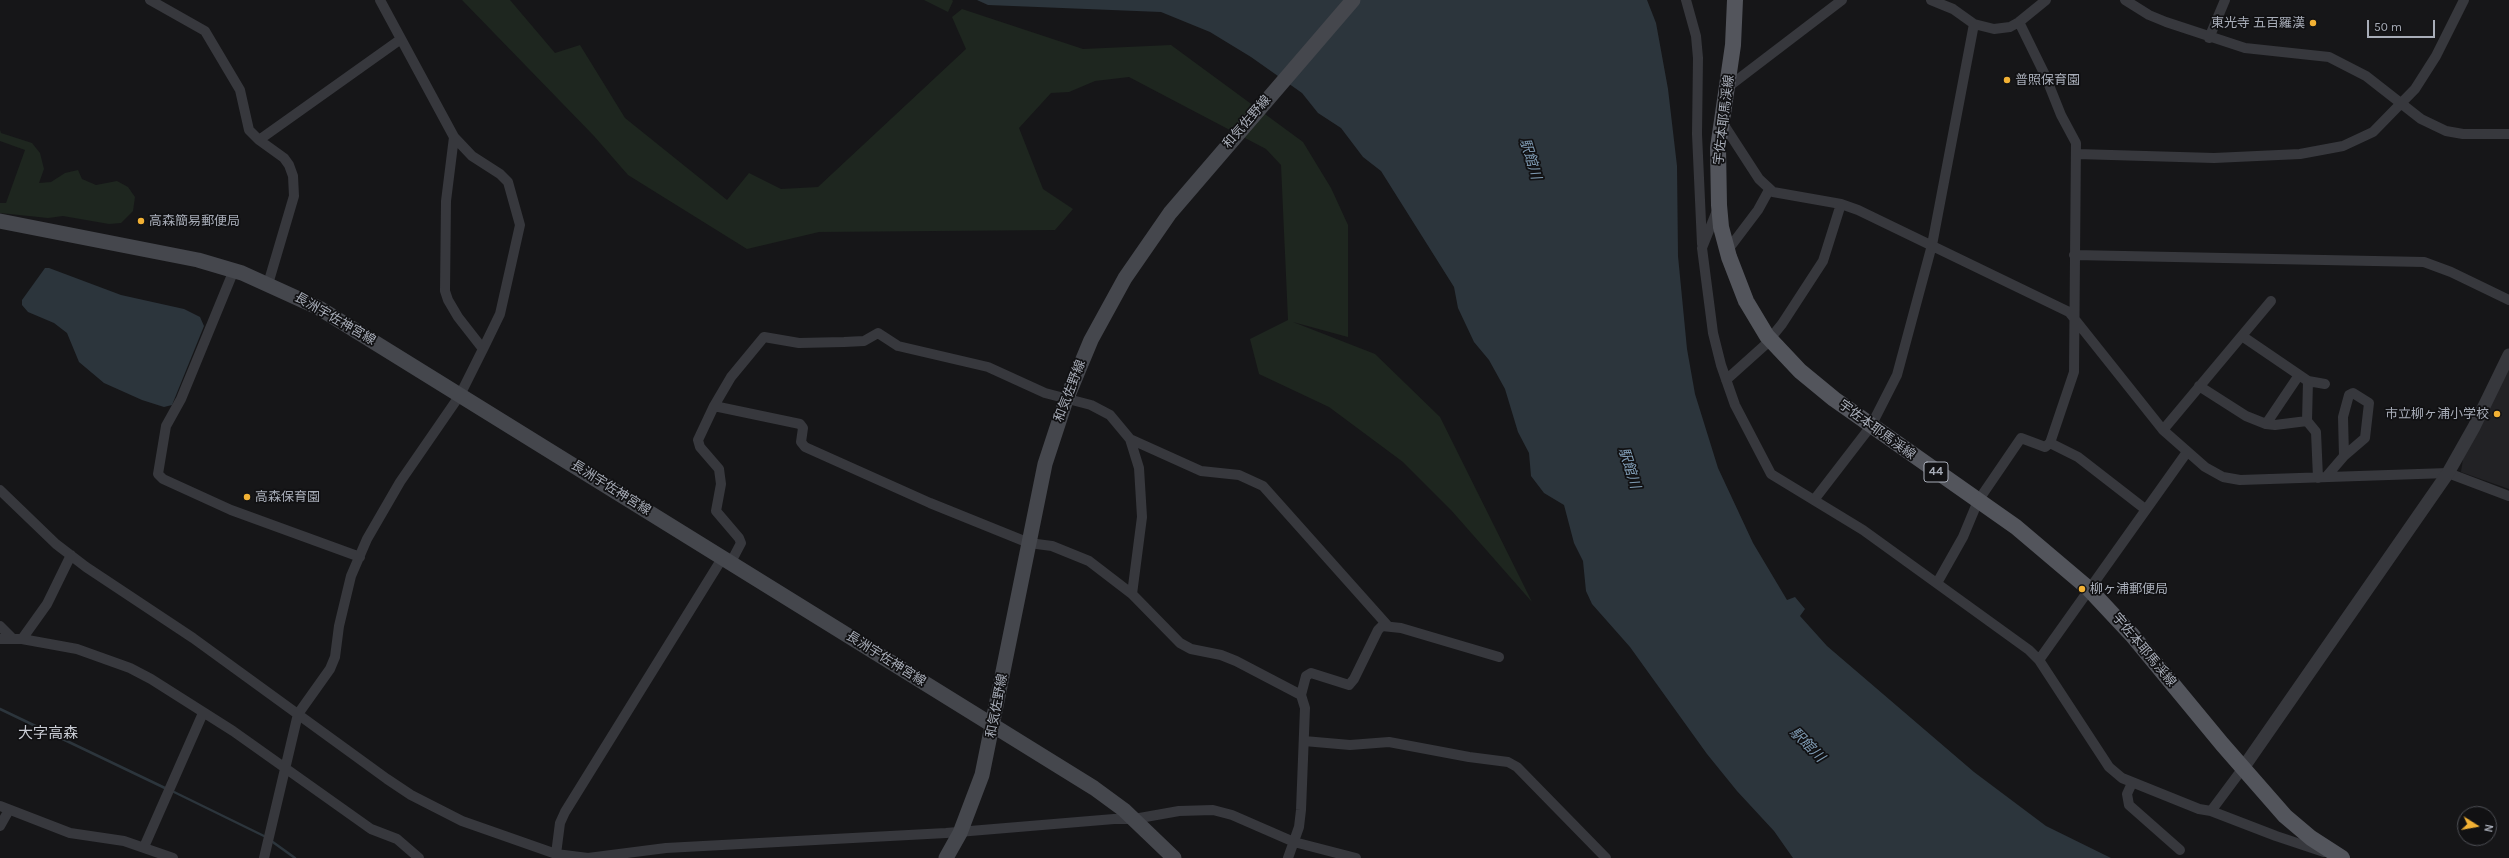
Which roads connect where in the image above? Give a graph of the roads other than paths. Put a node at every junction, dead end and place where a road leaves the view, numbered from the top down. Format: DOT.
graph roads {
  1 [pos="150,0"];
  2 [pos="380,0"];
  3 [pos="1353,0"];
  4 [pos="1686,0"];
  5 [pos="1735,0"];
  6 [pos="1842,0"];
  7 [pos="1931,0"];
  8 [pos="2046,0"];
  9 [pos="2125,0"];
  10 [pos="2226,0"];
  11 [pos="2464,0"];
  12 [pos="2019,22"];
  13 [pos="1974,24"];
  14 [pos="2209,38"];
  15 [pos="401,39"];
  16 [pos="1728,87"];
  17 [pos="2402,105"];
  18 [pos="1722,122"];
  19 [pos="2509,134"];
  20 [pos="454,137"];
  21 [pos="259,140"];
  22 [pos="2077,154"];
  23 [pos="1769,190"];
  24 [pos="1841,204"];
  25 [pos="1719,205"];
  26 [pos="0,221"];
  27 [pos="1932,245"];
  28 [pos="1702,248"];
  29 [pos="1727,251"];
  30 [pos="2074,255"];
  31 [pos="234,270"];
  32 [pos="268,284"];
  33 [pos="2509,300"];
  34 [pos="2271,301"];
  35 [pos="2074,316"];
  36 [pos="2242,336"];
  37 [pos="1770,339"];
  38 [pos="483,349"];
  39 [pos="2509,355"];
  40 [pos="2299,375"];
  41 [pos="1726,380"];
  42 [pos="2308,381"];
  43 [pos="2325,384"];
  44 [pos="2199,386"];
  45 [pos="460,395"];
  46 [pos="1066,400"];
  47 [pos="714,406"];
  48 [pos="2307,421"];
  49 [pos="2266,424"];
  50 [pos="1871,426"];
  51 [pos="2163,430"];
  52 [pos="1130,439"];
  53 [pos="2050,443"];
  54 [pos="2187,452"];
  55 [pos="2344,456"];
  56 [pos="2448,473"];
  57 [pos="2322,478"];
  58 [pos="0,490"];
  59 [pos="2509,496"];
  60 [pos="1814,500"];
  61 [pos="1978,501"];
  62 [pos="2146,509"];
  63 [pos="1029,543"];
  64 [pos="71,555"];
  65 [pos="360,557"];
  66 [pos="727,559"];
  67 [pos="1937,583"];
  68 [pos="2088,588"];
  69 [pos="1132,594"];
  70 [pos="0,626"];
  71 [pos="1388,626"];
  72 [pos="11,638"];
  73 [pos="0,639"];
  74 [pos="22,639"];
  75 [pos="1499,657"];
  76 [pos="2039,660"];
  77 [pos="1301,695"];
  78 [pos="203,713"];
  79 [pos="298,714"];
  80 [pos="993,726"];
  81 [pos="1304,741"];
  82 [pos="284,768"];
  83 [pos="2243,768"];
  84 [pos="2132,783"];
  85 [pos="5,808"];
  86 [pos="2211,811"];
  87 [pos="1134,819"];
  88 [pos="0,826"];
  89 [pos="960,832"];
  90 [pos="1294,842"];
  91 [pos="144,847"];
  92 [pos="2180,850"];
  93 [pos="556,854"];
  94 [pos="952,856"];
  95 [pos="173,858"];
  96 [pos="264,858"];
  97 [pos="419,858"];
  98 [pos="1174,858"];
  99 [pos="1288,858"];
  100 [pos="1356,858"];
  101 [pos="1606,858"];
  102 [pos="2342,858"];
  1 -- 21 [label="street"];
  2 -- 15 [label="street"];
  3 -- 46 [label="main road, 和気佐野線"];
  4 -- 28 [label="street"];
  5 -- 16 [label="main road, 宇佐本耶馬渓線 / 44"];
  6 -- 16 [label="street"];
  7 -- 13 [label="street"];
  8 -- 12 [label="street"];
  9 -- 14 [label="street"];
  10 -- 14 [label="street"];
  11 -- 17 [label="street"];
  12 -- 13 [label="street"];
  12 -- 22 [label="street"];
  13 -- 27 [label="street"];
  14 -- 17 [label="street"];
  15 -- 20 [label="street"];
  15 -- 21 [label="street"];
  16 -- 18 [label="main road, 宇佐本耶馬渓線 / 44"];
  17 -- 19 [label="street"];
  17 -- 22 [label="street"];
  18 -- 23 [label="street"];
  18 -- 25 [label="main road, 宇佐本耶馬渓線 / 44"];
  20 -- 38 [label="street"];
  20 -- 38 [label="street"];
  21 -- 32 [label="street"];
  22 -- 30 [label="street"];
  23 -- 24 [label="street"];
  23 -- 29 [label="street"];
  24 -- 27 [label="street"];
  24 -- 37 [label="street"];
  25 -- 28 [label="street"];
  25 -- 29 [label="main road, 宇佐本耶馬渓線 / 44"];
  26 -- 31 [label="main road, 長洲宇佐神宮線"];
  27 -- 35 [label="street"];
  27 -- 50 [label="street"];
  28 -- 41 [label="street"];
  29 -- 37 [label="main road, 宇佐本耶馬渓線 / 44"];
  30 -- 33 [label="street"];
  30 -- 35 [label="street"];
  31 -- 32 [label="main road, 長洲宇佐神宮線"];
  31 -- 65 [label="street"];
  32 -- 45 [label="main road, 長洲宇佐神宮線"];
  34 -- 36 [label="street"];
  35 -- 51 [label="street"];
  35 -- 53 [label="street"];
  36 -- 40 [label="street"];
  36 -- 44 [label="street"];
  37 -- 41 [label="street"];
  37 -- 50 [label="main road, 宇佐本耶馬渓線 / 44"];
  38 -- 45 [label="street"];
  39 -- 56 [label="street"];
  40 -- 42 [label="street"];
  40 -- 49 [label="street"];
  41 -- 60 [label="street"];
  42 -- 43 [label="street"];
  42 -- 48 [label="street"];
  44 -- 49 [label="street"];
  44 -- 51 [label="street"];
  45 -- 65 [label="street"];
  45 -- 66 [label="main road, 長洲宇佐神宮線"];
  46 -- 47 [label="street"];
  46 -- 52 [label="street"];
  46 -- 63 [label="main road, 和気佐野線"];
  47 -- 63 [label="street"];
  47 -- 66 [label="street"];
  48 -- 49 [label="street"];
  48 -- 57 [label="street"];
  50 -- 60 [label="street"];
  50 -- 61 [label="main road, 宇佐本耶馬渓線 / 44"];
  51 -- 54 [label="street"];
  52 -- 69 [label="street"];
  52 -- 71 [label="street"];
  53 -- 61 [label="street"];
  53 -- 62 [label="street"];
  54 -- 57 [label="street"];
  54 -- 62 [label="street"];
  55 -- 55 [label="street"];
  55 -- 57 [label="street"];
  56 -- 57 [label="street"];
  56 -- 59 [label="street"];
  56 -- 83 [label="street"];
  58 -- 64 [label="street"];
  60 -- 67 [label="street"];
  61 -- 67 [label="street"];
  61 -- 68 [label="main road, 宇佐本耶馬渓線 / 44"];
  62 -- 68 [label="street"];
  63 -- 69 [label="street"];
  63 -- 80 [label="main road, 和気佐野線"];
  64 -- 74 [label="street"];
  64 -- 79 [label="street"];
  65 -- 79 [label="street"];
  66 -- 80 [label="main road, 長洲宇佐神宮線"];
  66 -- 93 [label="street"];
  67 -- 76 [label="street"];
  68 -- 76 [label="street"];
  68 -- 83 [label="main road, 宇佐本耶馬渓線 / 44"];
  69 -- 77 [label="street"];
  70 -- 72 [label="street"];
  71 -- 75 [label="street"];
  71 -- 77 [label="street"];
  72 -- 73 [label="street"];
  72 -- 74 [label="street"];
  74 -- 78 [label="street"];
  76 -- 84 [label="street"];
  77 -- 81 [label="street"];
  78 -- 82 [label="street"];
  78 -- 91 [label="street"];
  79 -- 82 [label="street"];
  79 -- 93 [label="street"];
  80 -- 87 [label="main road, 長洲宇佐神宮線"];
  80 -- 89 [label="main road, 和気佐野線"];
  81 -- 90 [label="street"];
  81 -- 101 [label="street"];
  82 -- 96 [label="street"];
  82 -- 97 [label="street"];
  83 -- 86 [label="street"];
  83 -- 102 [label="main road, 宇佐本耶馬渓線 / 44"];
  84 -- 86 [label="street"];
  84 -- 92 [label="street"];
  85 -- 88 [label="street"];
  85 -- 91 [label="street"];
  86 -- 102 [label="street"];
  87 -- 89 [label="street"];
  87 -- 90 [label="street"];
  87 -- 98 [label="main road, 長洲宇佐神宮線"];
  89 -- 93 [label="street"];
  89 -- 94 [label="main road, 和気佐野線"];
  90 -- 99 [label="street"];
  90 -- 100 [label="street"];
  91 -- 95 [label="street"];
}
